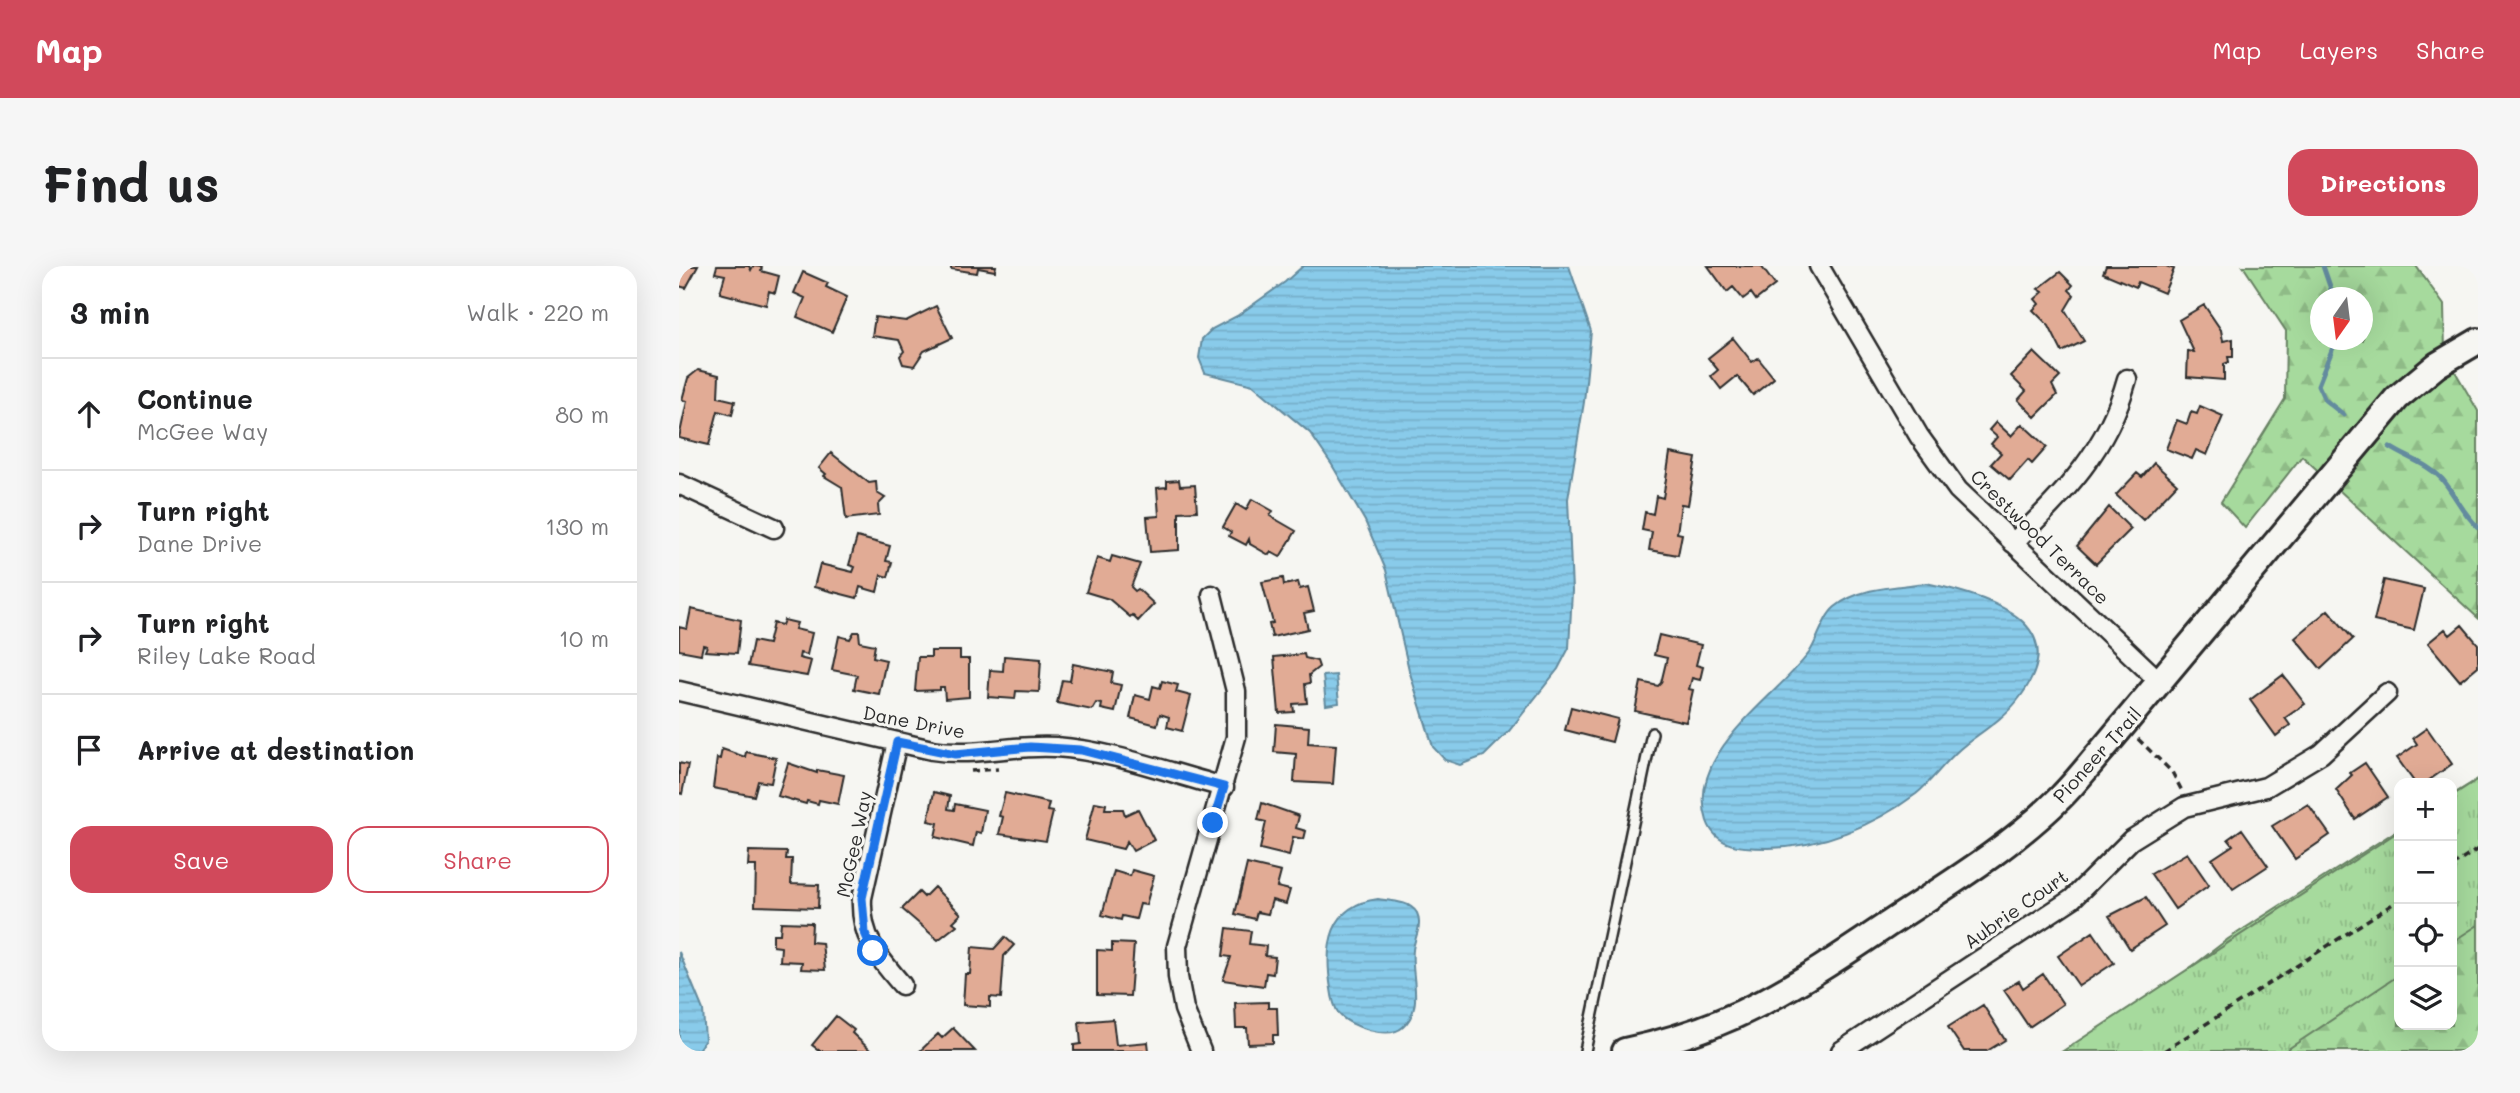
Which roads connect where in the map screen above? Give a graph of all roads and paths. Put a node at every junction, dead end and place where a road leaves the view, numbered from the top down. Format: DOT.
graph roads {
  1 [pos="1819,266"];
  2 [pos="2478,341"];
  3 [pos="2127,379"];
  4 [pos="679,484"];
  5 [pos="774,528"];
  6 [pos="2013,543"];
  7 [pos="1212,594"];
  8 [pos="2160,682"];
  9 [pos="679,691"];
  10 [pos="2387,693"];
  11 [pos="2123,726"];
  12 [pos="1652,733"];
  13 [pos="897,742"];
  14 [pos="1009,766"];
  15 [pos="966,771"];
  16 [pos="1224,787"];
  17 [pos="2189,805"];
  18 [pos="2478,849"];
  19 [pos="2457,863"];
  20 [pos="2394,903"];
  21 [pos="902,985"];
  22 [pos="1201,1051"];
  23 [pos="1585,1051"];
  24 [pos="1625,1051"];
  25 [pos="1841,1051"];
  26 [pos="2164,1051"];
  1 -- 6 [label="street, Crestwood Terrace"];
  2 -- 8 [label="main road, Pioneer Trail"];
  3 -- 6 [label="street"];
  4 -- 5 [label="street"];
  6 -- 8 [label="street, Crestwood Terrace"];
  7 -- 16 [label="street"];
  8 -- 11 [label="main road, Pioneer Trail"];
  9 -- 13 [label="street, Dane Drive"];
  10 -- 17 [label="street, Aubrie Court"];
  11 -- 17 [label="path"];
  11 -- 24 [label="main road, Pioneer Trail"];
  12 -- 23 [label="lane"];
  13 -- 16 [label="street, Dane Drive"];
  13 -- 21 [label="street, McGee Way"];
  14 -- 15 [label="path"];
  16 -- 22 [label="street"];
  17 -- 25 [label="street, Aubrie Court"];
  18 -- 19 [label="path"];
  20 -- 26 [label="path"];
}
